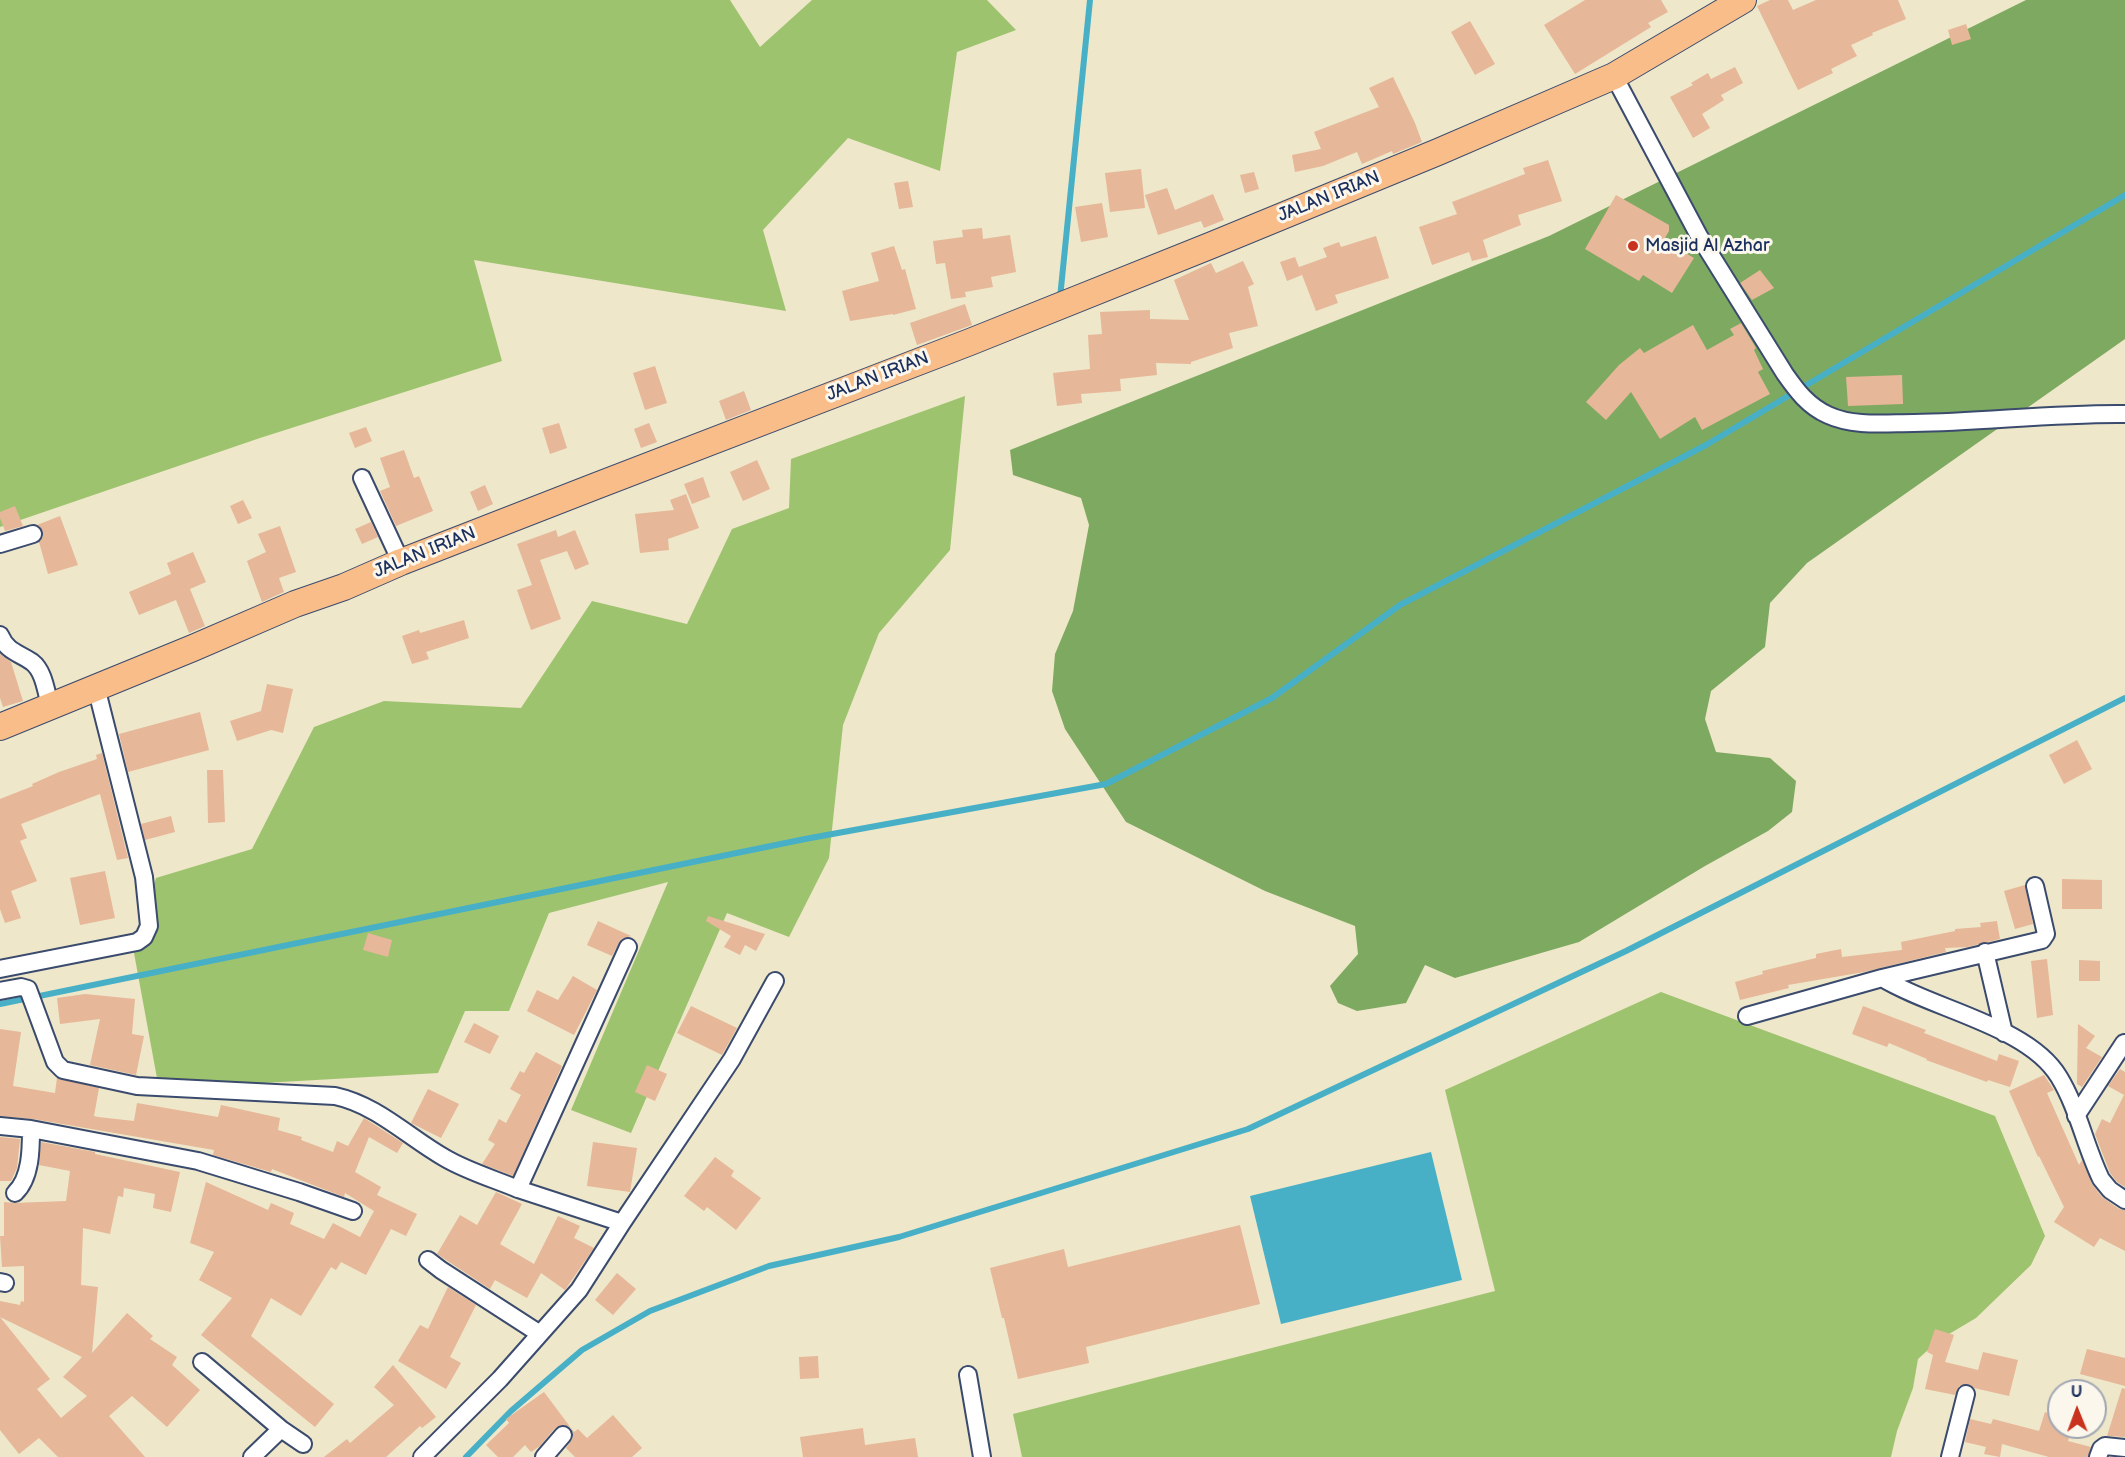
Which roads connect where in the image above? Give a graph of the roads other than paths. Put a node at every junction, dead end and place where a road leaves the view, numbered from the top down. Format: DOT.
graph roads {
  1 [pos="1743,0"];
  2 [pos="1614,76"];
  3 [pos="2125,414"];
  4 [pos="362,478"];
  5 [pos="33,534"];
  6 [pos="0,544"];
  7 [pos="401,562"];
  8 [pos="0,636"];
  9 [pos="96,687"];
  10 [pos="50,705"];
  11 [pos="0,727"];
  12 [pos="2035,886"];
  13 [pos="628,947"];
  14 [pos="1985,952"];
  15 [pos="0,969"];
  16 [pos="1882,978"];
  17 [pos="775,981"];
  18 [pos="0,991"];
  19 [pos="1747,1016"];
  20 [pos="2004,1033"];
  21 [pos="2124,1043"];
  22 [pos="2076,1116"];
  23 [pos="0,1126"];
  24 [pos="31,1129"];
  25 [pos="518,1189"];
  26 [pos="15,1193"];
  27 [pos="2125,1200"];
  28 [pos="353,1211"];
  29 [pos="622,1223"];
  30 [pos="428,1260"];
  31 [pos="540,1334"];
  32 [pos="202,1362"];
  33 [pos="968,1375"];
  34 [pos="1966,1394"];
  35 [pos="281,1429"];
  36 [pos="563,1435"];
  37 [pos="303,1444"];
  38 [pos="2125,1448"];
  39 [pos="252,1457"];
  40 [pos="422,1457"];
  41 [pos="544,1457"];
  42 [pos="982,1457"];
  43 [pos="1950,1457"];
  44 [pos="2098,1457"];
  1 -- 2 [label="main road, JALAN IRIAN"];
  2 -- 3 [label="street"];
  2 -- 7 [label="main road, JALAN IRIAN"];
  4 -- 7 [label="street"];
  5 -- 6 [label="street"];
  7 -- 9 [label="main road, JALAN IRIAN"];
  8 -- 10 [label="street"];
  9 -- 10 [label="main road, JALAN IRIAN"];
  9 -- 15 [label="street"];
  10 -- 11 [label="main road, JALAN IRIAN"];
  12 -- 14 [label="street"];
  13 -- 25 [label="street"];
  14 -- 16 [label="street"];
  14 -- 20 [label="street"];
  16 -- 19 [label="street"];
  16 -- 20 [label="street"];
  17 -- 29 [label="street"];
  18 -- 25 [label="street"];
  20 -- 22 [label="street"];
  21 -- 22 [label="street"];
  22 -- 27 [label="street"];
  23 -- 24 [label="street"];
  24 -- 26 [label="street"];
  24 -- 28 [label="street"];
  25 -- 29 [label="street"];
  29 -- 31 [label="street"];
  30 -- 31 [label="street"];
  31 -- 40 [label="street"];
  32 -- 35 [label="street"];
  33 -- 42 [label="street"];
  34 -- 43 [label="street"];
  35 -- 37 [label="street"];
  35 -- 39 [label="street"];
  36 -- 41 [label="street"];
  38 -- 44 [label="street"];
}
